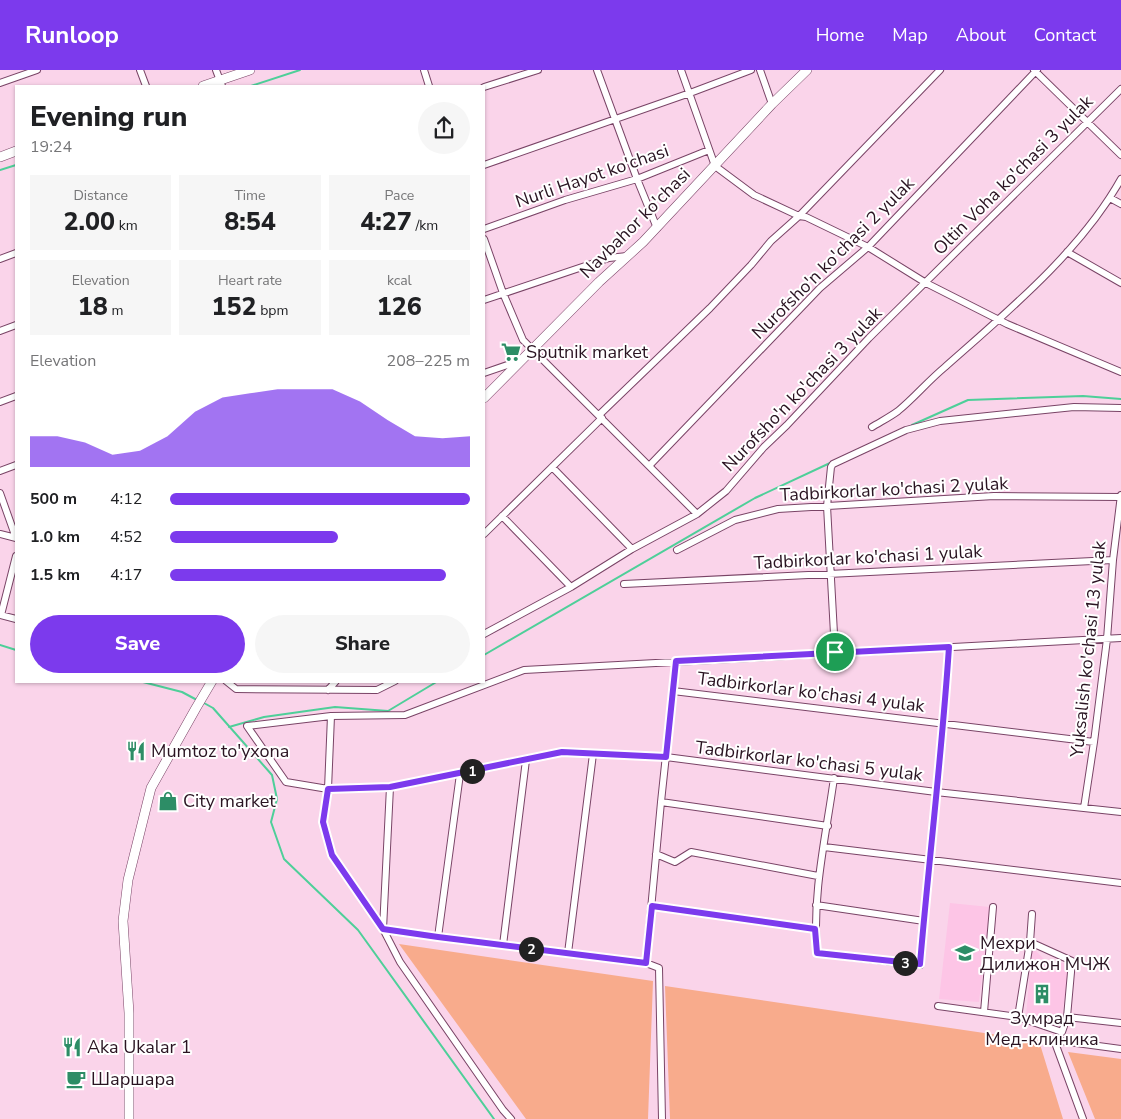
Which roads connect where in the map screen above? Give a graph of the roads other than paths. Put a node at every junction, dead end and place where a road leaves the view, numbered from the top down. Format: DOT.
graph roads {
  1 [pos="37,70"];
  2 [pos="140,70"];
  3 [pos="216,70"];
  4 [pos="250,70"];
  5 [pos="424,70"];
  6 [pos="538,70"];
  7 [pos="597,70"];
  8 [pos="682,70"];
  9 [pos="752,70"];
  10 [pos="760,70"];
  11 [pos="807,70"];
  12 [pos="940,70"];
  13 [pos="1035,70"];
  14 [pos="0,83"];
  15 [pos="221,83"];
  16 [pos="146,85"];
  17 [pos="429,85"];
  18 [pos="485,87"];
  19 [pos="1121,89"];
  20 [pos="690,93"];
  21 [pos="772,104"];
  22 [pos="614,120"];
  23 [pos="1087,121"];
  24 [pos="709,150"];
  25 [pos="15,151"];
  26 [pos="1121,155"];
  27 [pos="0,157"];
  28 [pos="485,164"];
  29 [pos="715,166"];
  30 [pos="637,179"];
  31 [pos="1121,179"];
  32 [pos="1110,198"];
  33 [pos="1121,204"];
  34 [pos="799,216"];
  35 [pos="656,228"];
  36 [pos="485,229"];
  37 [pos="485,242"];
  38 [pos="868,247"];
  39 [pos="1067,252"];
  40 [pos="15,253"];
  41 [pos="627,256"];
  42 [pos="0,258"];
  43 [pos="926,283"];
  44 [pos="1121,283"];
  45 [pos="503,293"];
  46 [pos="485,300"];
  47 [pos="1000,319"];
  48 [pos="15,325"];
  49 [pos="0,331"];
  50 [pos="532,349"];
  51 [pos="520,360"];
  52 [pos="1121,372"];
  53 [pos="485,373"];
  54 [pos="15,396"];
  55 [pos="485,397"];
  56 [pos="0,402"];
  57 [pos="1121,408"];
  58 [pos="601,417"];
  59 [pos="872,428"];
  60 [pos="15,465"];
  61 [pos="649,466"];
  62 [pos="552,467"];
  63 [pos="0,471"];
  64 [pos="1121,492"];
  65 [pos="0,493"];
  66 [pos="1121,496"];
  67 [pos="828,506"];
  68 [pos="697,514"];
  69 [pos="502,516"];
  70 [pos="485,533"];
  71 [pos="0,534"];
  72 [pos="15,535"];
  73 [pos="15,538"];
  74 [pos="632,550"];
  75 [pos="677,550"];
  76 [pos="15,560"];
  77 [pos="1113,560"];
  78 [pos="831,573"];
  79 [pos="624,584"];
  80 [pos="571,587"];
  81 [pos="1,615"];
  82 [pos="15,619"];
  83 [pos="485,633"];
  84 [pos="1121,638"];
  85 [pos="1107,639"];
  86 [pos="949,647"];
  87 [pos="835,652"];
  88 [pos="676,661"];
  89 [pos="211,683"];
  90 [pos="228,683"];
  91 [pos="334,683"];
  92 [pos="391,683"];
  93 [pos="328,690"];
  94 [pos="673,691"];
  95 [pos="331,716"];
  96 [pos="944,724"];
  97 [pos="1094,742"];
  98 [pos="593,754"];
  99 [pos="666,757"];
  100 [pos="526,760"];
  101 [pos="460,774"];
  102 [pos="834,778"];
  103 [pos="390,787"];
  104 [pos="328,789"];
  105 [pos="936,792"];
  106 [pos="661,802"];
  107 [pos="1084,808"];
  108 [pos="1121,812"];
  109 [pos="828,826"];
  110 [pos="824,847"];
  111 [pos="656,854"];
  112 [pos="931,860"];
  113 [pos="818,876"];
  114 [pos="1121,883"];
  115 [pos="652,906"];
  116 [pos="816,906"];
  117 [pos="993,908"];
  118 [pos="1032,914"];
  119 [pos="924,921"];
  120 [pos="383,929"];
  121 [pos="815,929"];
  122 [pos="438,937"];
  123 [pos="1030,942"];
  124 [pos="503,945"];
  125 [pos="568,953"];
  126 [pos="646,963"];
  127 [pos="938,1006"];
  128 [pos="984,1012"];
  129 [pos="1018,1017"];
  130 [pos="1067,1017"];
  131 [pos="1121,1023"];
  132 [pos="1062,1032"];
  133 [pos="1054,1040"];
  134 [pos="1121,1049"];
  135 [pos="129,1119"];
  136 [pos="511,1119"];
  137 [pos="662,1119"];
  138 [pos="1084,1119"];
  1 -- 14 [label="street"];
  2 -- 16 [label="street"];
  3 -- 15 [label="street"];
  4 -- 15 [label="main road"];
  5 -- 17 [label="street"];
  6 -- 18 [label="street"];
  7 -- 22 [label="street"];
  8 -- 20 [label="street"];
  9 -- 20 [label="street"];
  10 -- 21 [label="street"];
  11 -- 21 [label="main road, Navbahor ko'chasi"];
  12 -- 34 [label="street"];
  13 -- 23 [label="street"];
  13 -- 38 [label="street, Nurofsho'n ko'chasi 2 yulak"];
  19 -- 23 [label="street, Oltin Voha ko'chasi 3 yulak"];
  20 -- 22 [label="street"];
  20 -- 24 [label="street"];
  21 -- 29 [label="main road, Navbahor ko'chasi"];
  22 -- 28 [label="street"];
  22 -- 30 [label="street"];
  23 -- 26 [label="street"];
  23 -- 43 [label="street, Oltin Voha ko'chasi 3 yulak"];
  24 -- 29 [label="street"];
  24 -- 30 [label="street, Nurli Hayot ko'chasi"];
  25 -- 27 [label="main road"];
  29 -- 34 [label="street"];
  29 -- 35 [label="main road, Navbahor ko'chasi"];
  30 -- 35 [label="street"];
  30 -- 36 [label="street, Nurli Hayot ko'chasi"];
  31 -- 32 [label="street"];
  32 -- 33 [label="street"];
  32 -- 39 [label="street"];
  34 -- 38 [label="street"];
  34 -- 58 [label="street"];
  35 -- 41 [label="main road, Navbahor ko'chasi"];
  37 -- 45 [label="street"];
  38 -- 43 [label="street"];
  38 -- 61 [label="street, Nurofsho'n ko'chasi 2 yulak"];
  39 -- 44 [label="street"];
  39 -- 47 [label="street"];
  40 -- 42 [label="street"];
  41 -- 45 [label="street"];
  41 -- 50 [label="main road, Navbahor ko'chasi"];
  43 -- 47 [label="street"];
  43 -- 68 [label="street, Nurofsho'n ko'chasi 3 yulak"];
  45 -- 46 [label="street"];
  45 -- 50 [label="street"];
  47 -- 52 [label="street"];
  47 -- 59 [label="street"];
  48 -- 49 [label="street"];
  50 -- 51 [label="main road, Navbahor ko'chasi"];
  50 -- 58 [label="street"];
  51 -- 53 [label="street"];
  51 -- 55 [label="main road, Navbahor ko'chasi"];
  54 -- 56 [label="street"];
  57 -- 67 [label="street"];
  58 -- 61 [label="street"];
  58 -- 62 [label="street"];
  60 -- 63 [label="street"];
  61 -- 68 [label="street"];
  62 -- 69 [label="street"];
  62 -- 74 [label="street"];
  64 -- 66 [label="street, Yuksalish ko'chasi 13 yulak"];
  65 -- 72 [label="street"];
  66 -- 67 [label="street, Tadbirkorlar ko'chasi 2 yulak"];
  66 -- 77 [label="street, Yuksalish ko'chasi 13 yulak"];
  67 -- 75 [label="street, Tadbirkorlar ko'chasi 2 yulak"];
  67 -- 78 [label="street"];
  68 -- 74 [label="street, Nurofsho'n ko'chasi 3 yulak"];
  69 -- 70 [label="street"];
  69 -- 80 [label="street"];
  71 -- 73 [label="street"];
  74 -- 80 [label="street, Nurofsho'n ko'chasi 3 yulak"];
  76 -- 81 [label="street"];
  77 -- 78 [label="street, Tadbirkorlar ko'chasi 1 yulak"];
  77 -- 85 [label="street, Yuksalish ko'chasi 13 yulak"];
  78 -- 79 [label="street, Tadbirkorlar ko'chasi 1 yulak"];
  78 -- 87 [label="street"];
  80 -- 83 [label="street, Nurofsho'n ko'chasi 3 yulak"];
  81 -- 82 [label="street"];
  84 -- 85 [label="street"];
  85 -- 86 [label="street"];
  85 -- 97 [label="street, Yuksalish ko'chasi 13 yulak"];
  86 -- 87 [label="street"];
  86 -- 96 [label="street"];
  87 -- 88 [label="street"];
  88 -- 94 [label="street"];
  88 -- 95 [label="street"];
  89 -- 135 [label="main road"];
  90 -- 93 [label="street"];
  91 -- 93 [label="street"];
  92 -- 93 [label="street"];
  94 -- 96 [label="street, Tadbirkorlar ko'chasi 4 yulak"];
  94 -- 99 [label="street"];
  95 -- 104 [label="street"];
  95 -- 104 [label="street, Tadbirkorlar ko'chasi 5 yulak"];
  96 -- 97 [label="street, Tadbirkorlar ko'chasi 4 yulak"];
  96 -- 105 [label="street"];
  97 -- 107 [label="street, Yuksalish ko'chasi 13 yulak"];
  98 -- 99 [label="street, Tadbirkorlar ko'chasi 5 yulak"];
  98 -- 100 [label="street, Tadbirkorlar ko'chasi 5 yulak"];
  98 -- 125 [label="street"];
  99 -- 102 [label="street, Tadbirkorlar ko'chasi 5 yulak"];
  99 -- 106 [label="street"];
  100 -- 101 [label="street, Tadbirkorlar ko'chasi 5 yulak"];
  100 -- 124 [label="street"];
  101 -- 103 [label="street, Tadbirkorlar ko'chasi 5 yulak"];
  101 -- 122 [label="street"];
  102 -- 105 [label="street, Tadbirkorlar ko'chasi 5 yulak"];
  102 -- 109 [label="street"];
  103 -- 104 [label="street, Tadbirkorlar ko'chasi 5 yulak"];
  103 -- 120 [label="street"];
  104 -- 120 [label="street"];
  105 -- 107 [label="street, Tadbirkorlar ko'chasi 5 yulak"];
  105 -- 112 [label="street"];
  106 -- 109 [label="street"];
  106 -- 111 [label="street"];
  107 -- 108 [label="street, Tadbirkorlar ko'chasi 5 yulak"];
  109 -- 110 [label="street"];
  110 -- 112 [label="street"];
  110 -- 113 [label="street"];
  111 -- 113 [label="street"];
  111 -- 115 [label="street"];
  112 -- 114 [label="street"];
  112 -- 119 [label="street"];
  113 -- 116 [label="street"];
  115 -- 121 [label="street"];
  115 -- 126 [label="street"];
  116 -- 119 [label="street"];
  116 -- 121 [label="street"];
  117 -- 128 [label="street"];
  118 -- 123 [label="street"];
  119 -- 121 [label="street"];
  120 -- 122 [label="street"];
  120 -- 136 [label="street"];
  122 -- 124 [label="street"];
  123 -- 129 [label="street"];
  123 -- 130 [label="street"];
  124 -- 125 [label="street"];
  125 -- 126 [label="street"];
  126 -- 137 [label="street"];
  127 -- 128 [label="street"];
  128 -- 129 [label="street"];
  129 -- 132 [label="street"];
  130 -- 131 [label="street"];
  130 -- 132 [label="street"];
  132 -- 133 [label="street"];
  133 -- 134 [label="street"];
  133 -- 138 [label="street"];
}
